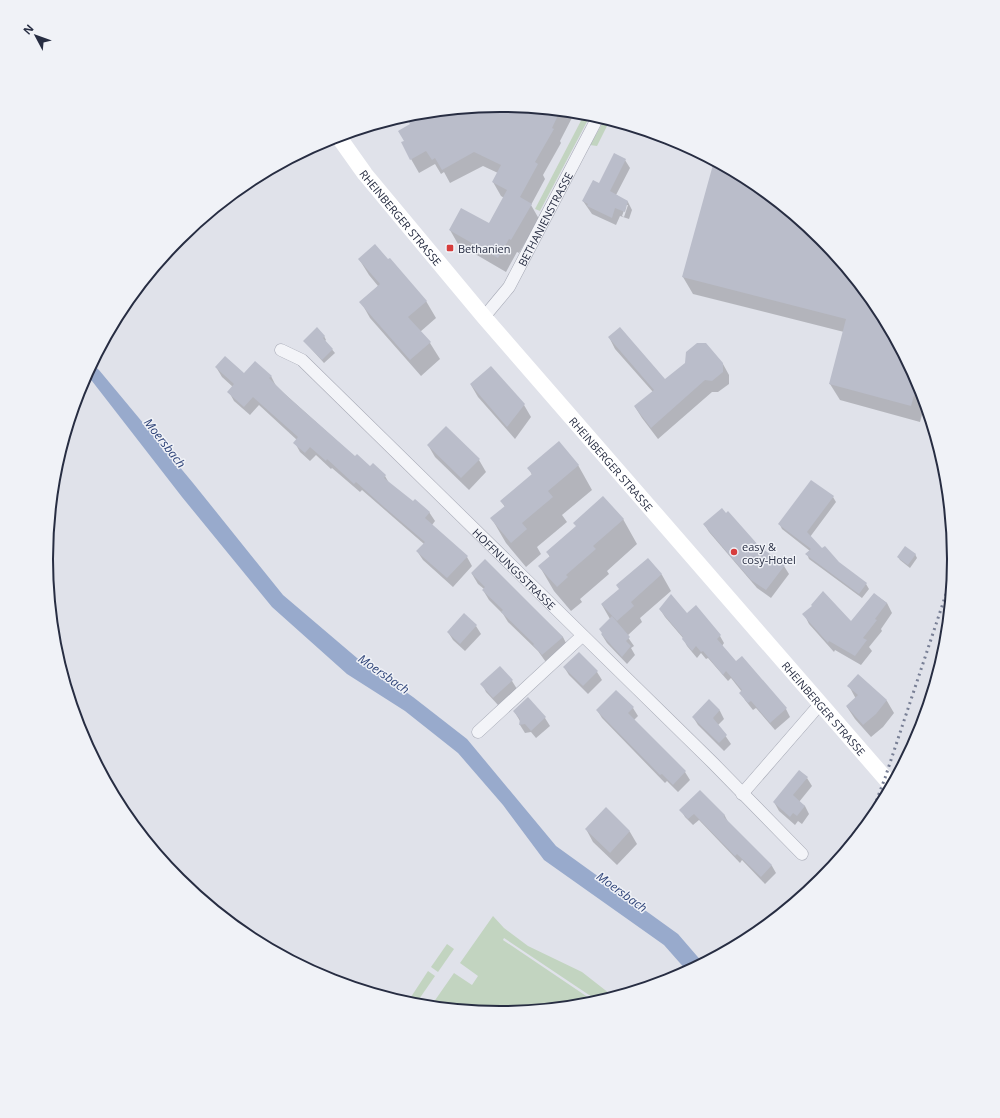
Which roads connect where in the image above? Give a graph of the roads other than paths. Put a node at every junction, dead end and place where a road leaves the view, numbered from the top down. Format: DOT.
graph roads {
  1 [pos="595,123"];
  2 [pos="342,141"];
  3 [pos="484,317"];
  4 [pos="281,350"];
  5 [pos="582,636"];
  6 [pos="821,703"];
  7 [pos="478,732"];
  8 [pos="888,781"];
  9 [pos="742,794"];
  10 [pos="802,854"];
  1 -- 3 [label="street, BETHANIENSTRASSE"];
  2 -- 3 [label="main road, RHEINBERGER STRASSE"];
  3 -- 6 [label="main road, RHEINBERGER STRASSE"];
  4 -- 5 [label="street, HOFFNUNGSSTRASSE"];
  5 -- 7 [label="street"];
  5 -- 9 [label="street, HOFFNUNGSSTRASSE"];
  6 -- 8 [label="main road, RHEINBERGER STRASSE"];
  6 -- 9 [label="street"];
  9 -- 10 [label="street, HOFFNUNGSSTRASSE"];
}
